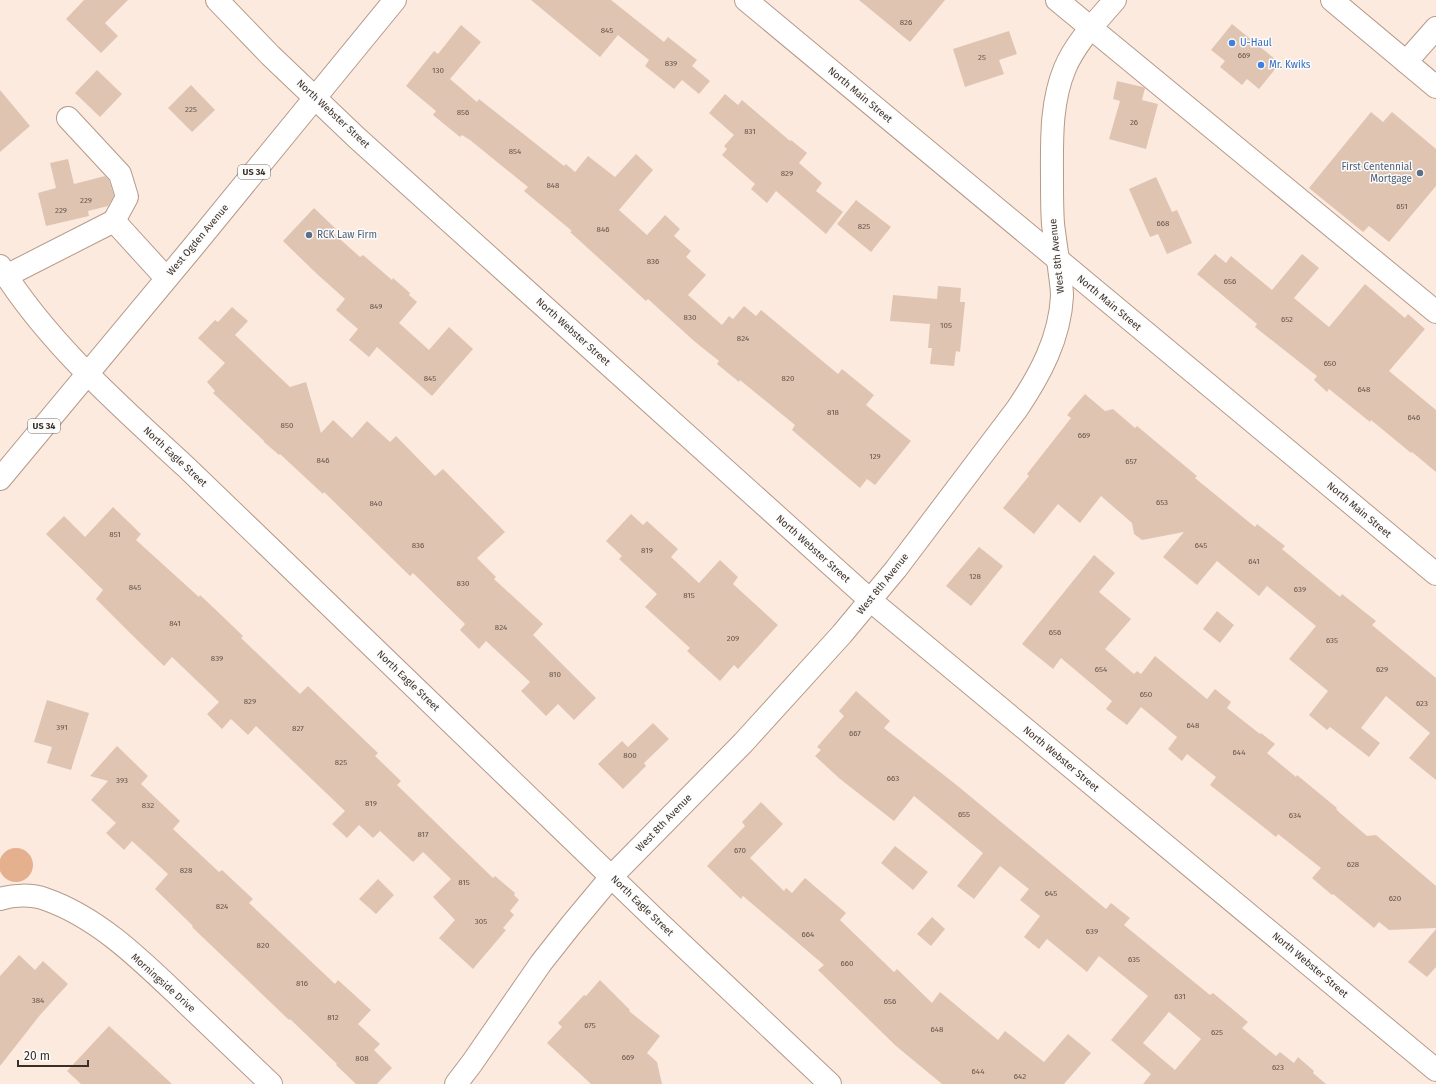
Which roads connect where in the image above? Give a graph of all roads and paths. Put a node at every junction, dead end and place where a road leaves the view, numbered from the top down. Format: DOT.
graph roads {
  1 [pos="217,0"];
  2 [pos="395,0"];
  3 [pos="746,0"];
  4 [pos="1057,0"];
  5 [pos="1115,0"];
  6 [pos="1332,0"];
  7 [pos="1092,28"];
  8 [pos="1436,28"];
  9 [pos="1406,62"];
  10 [pos="1436,87"];
  11 [pos="315,97"];
  12 [pos="68,118"];
  13 [pos="114,221"];
  14 [pos="1058,260"];
  15 [pos="3,271"];
  16 [pos="166,278"];
  17 [pos="1436,312"];
  18 [pos="88,372"];
  19 [pos="0,479"];
  20 [pos="1436,574"];
  21 [pos="870,600"];
  22 [pos="611,877"];
  23 [pos="0,899"];
  24 [pos="1436,1070"];
  25 [pos="271,1084"];
  26 [pos="456,1084"];
  27 [pos="830,1084"];
  1 -- 11 [label="street, North Webster Street"];
  2 -- 11 [label="street, West Ogden Avenue / US 34"];
  3 -- 14 [label="street, North Main Street"];
  4 -- 7 [label="street"];
  5 -- 7 [label="street, West 8th Avenue"];
  6 -- 9 [label="street"];
  7 -- 14 [label="street, West 8th Avenue"];
  7 -- 17 [label="street"];
  8 -- 9 [label="street"];
  9 -- 10 [label="street"];
  11 -- 16 [label="street, West Ogden Avenue / US 34"];
  11 -- 21 [label="street, North Webster Street"];
  12 -- 13 [label="street"];
  13 -- 15 [label="street"];
  13 -- 16 [label="street"];
  14 -- 20 [label="street, North Main Street"];
  14 -- 21 [label="street, West 8th Avenue"];
  15 -- 18 [label="street, North Eagle Street"];
  16 -- 18 [label="street, West Ogden Avenue / US 34"];
  18 -- 19 [label="street, West Ogden Avenue / US 34"];
  18 -- 22 [label="street, North Eagle Street"];
  21 -- 22 [label="street, West 8th Avenue"];
  21 -- 24 [label="street, North Webster Street"];
  22 -- 26 [label="street, West 8th Avenue"];
  22 -- 27 [label="street, North Eagle Street"];
  23 -- 25 [label="street, Morningside Drive"];
}
